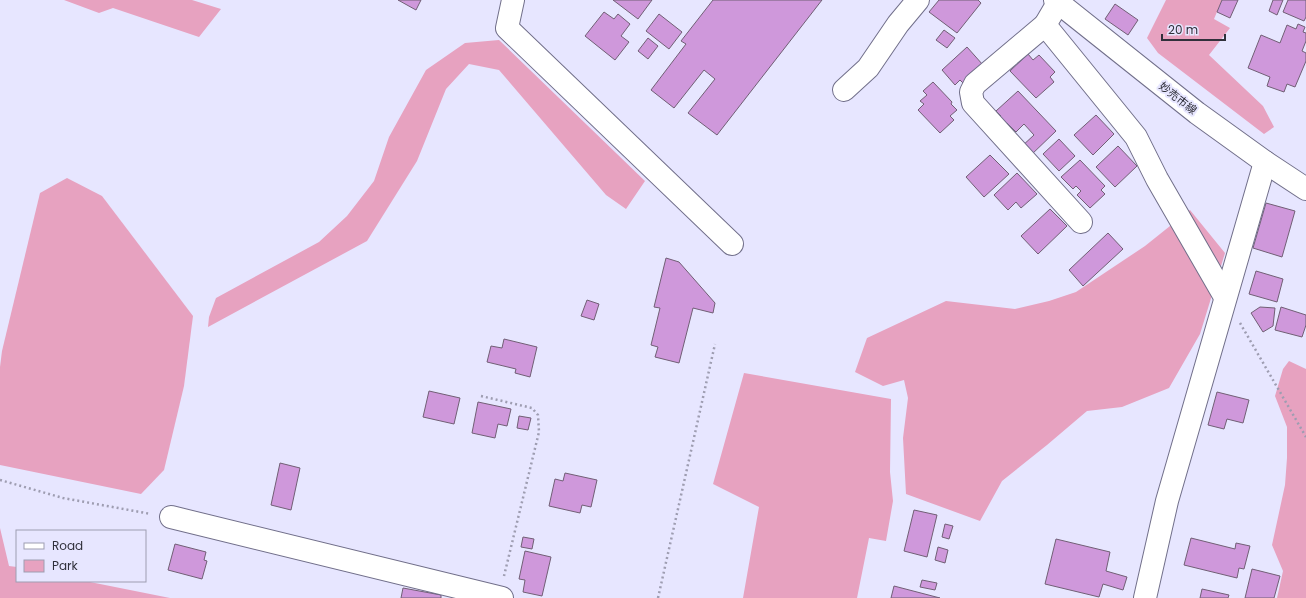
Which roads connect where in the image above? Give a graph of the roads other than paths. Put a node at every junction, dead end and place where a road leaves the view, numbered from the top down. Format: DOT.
graph roads {
  1 [pos="513,0"];
  2 [pos="918,0"];
  3 [pos="1057,1"];
  4 [pos="1045,25"];
  5 [pos="844,90"];
  6 [pos="1265,162"];
  7 [pos="1306,189"];
  8 [pos="1081,222"];
  9 [pos="732,244"];
  10 [pos="1225,297"];
  11 [pos="171,517"];
  12 [pos="500,598"];
  13 [pos="1145,598"];
  1 -- 9 [label="street"];
  2 -- 5 [label="street"];
  3 -- 4 [label="street"];
  3 -- 6 [label="street, 妙売市線"];
  4 -- 8 [label="street"];
  4 -- 10 [label="street"];
  6 -- 7 [label="street, 妙売市線"];
  6 -- 10 [label="street"];
  10 -- 13 [label="street"];
  11 -- 12 [label="street"];
}
